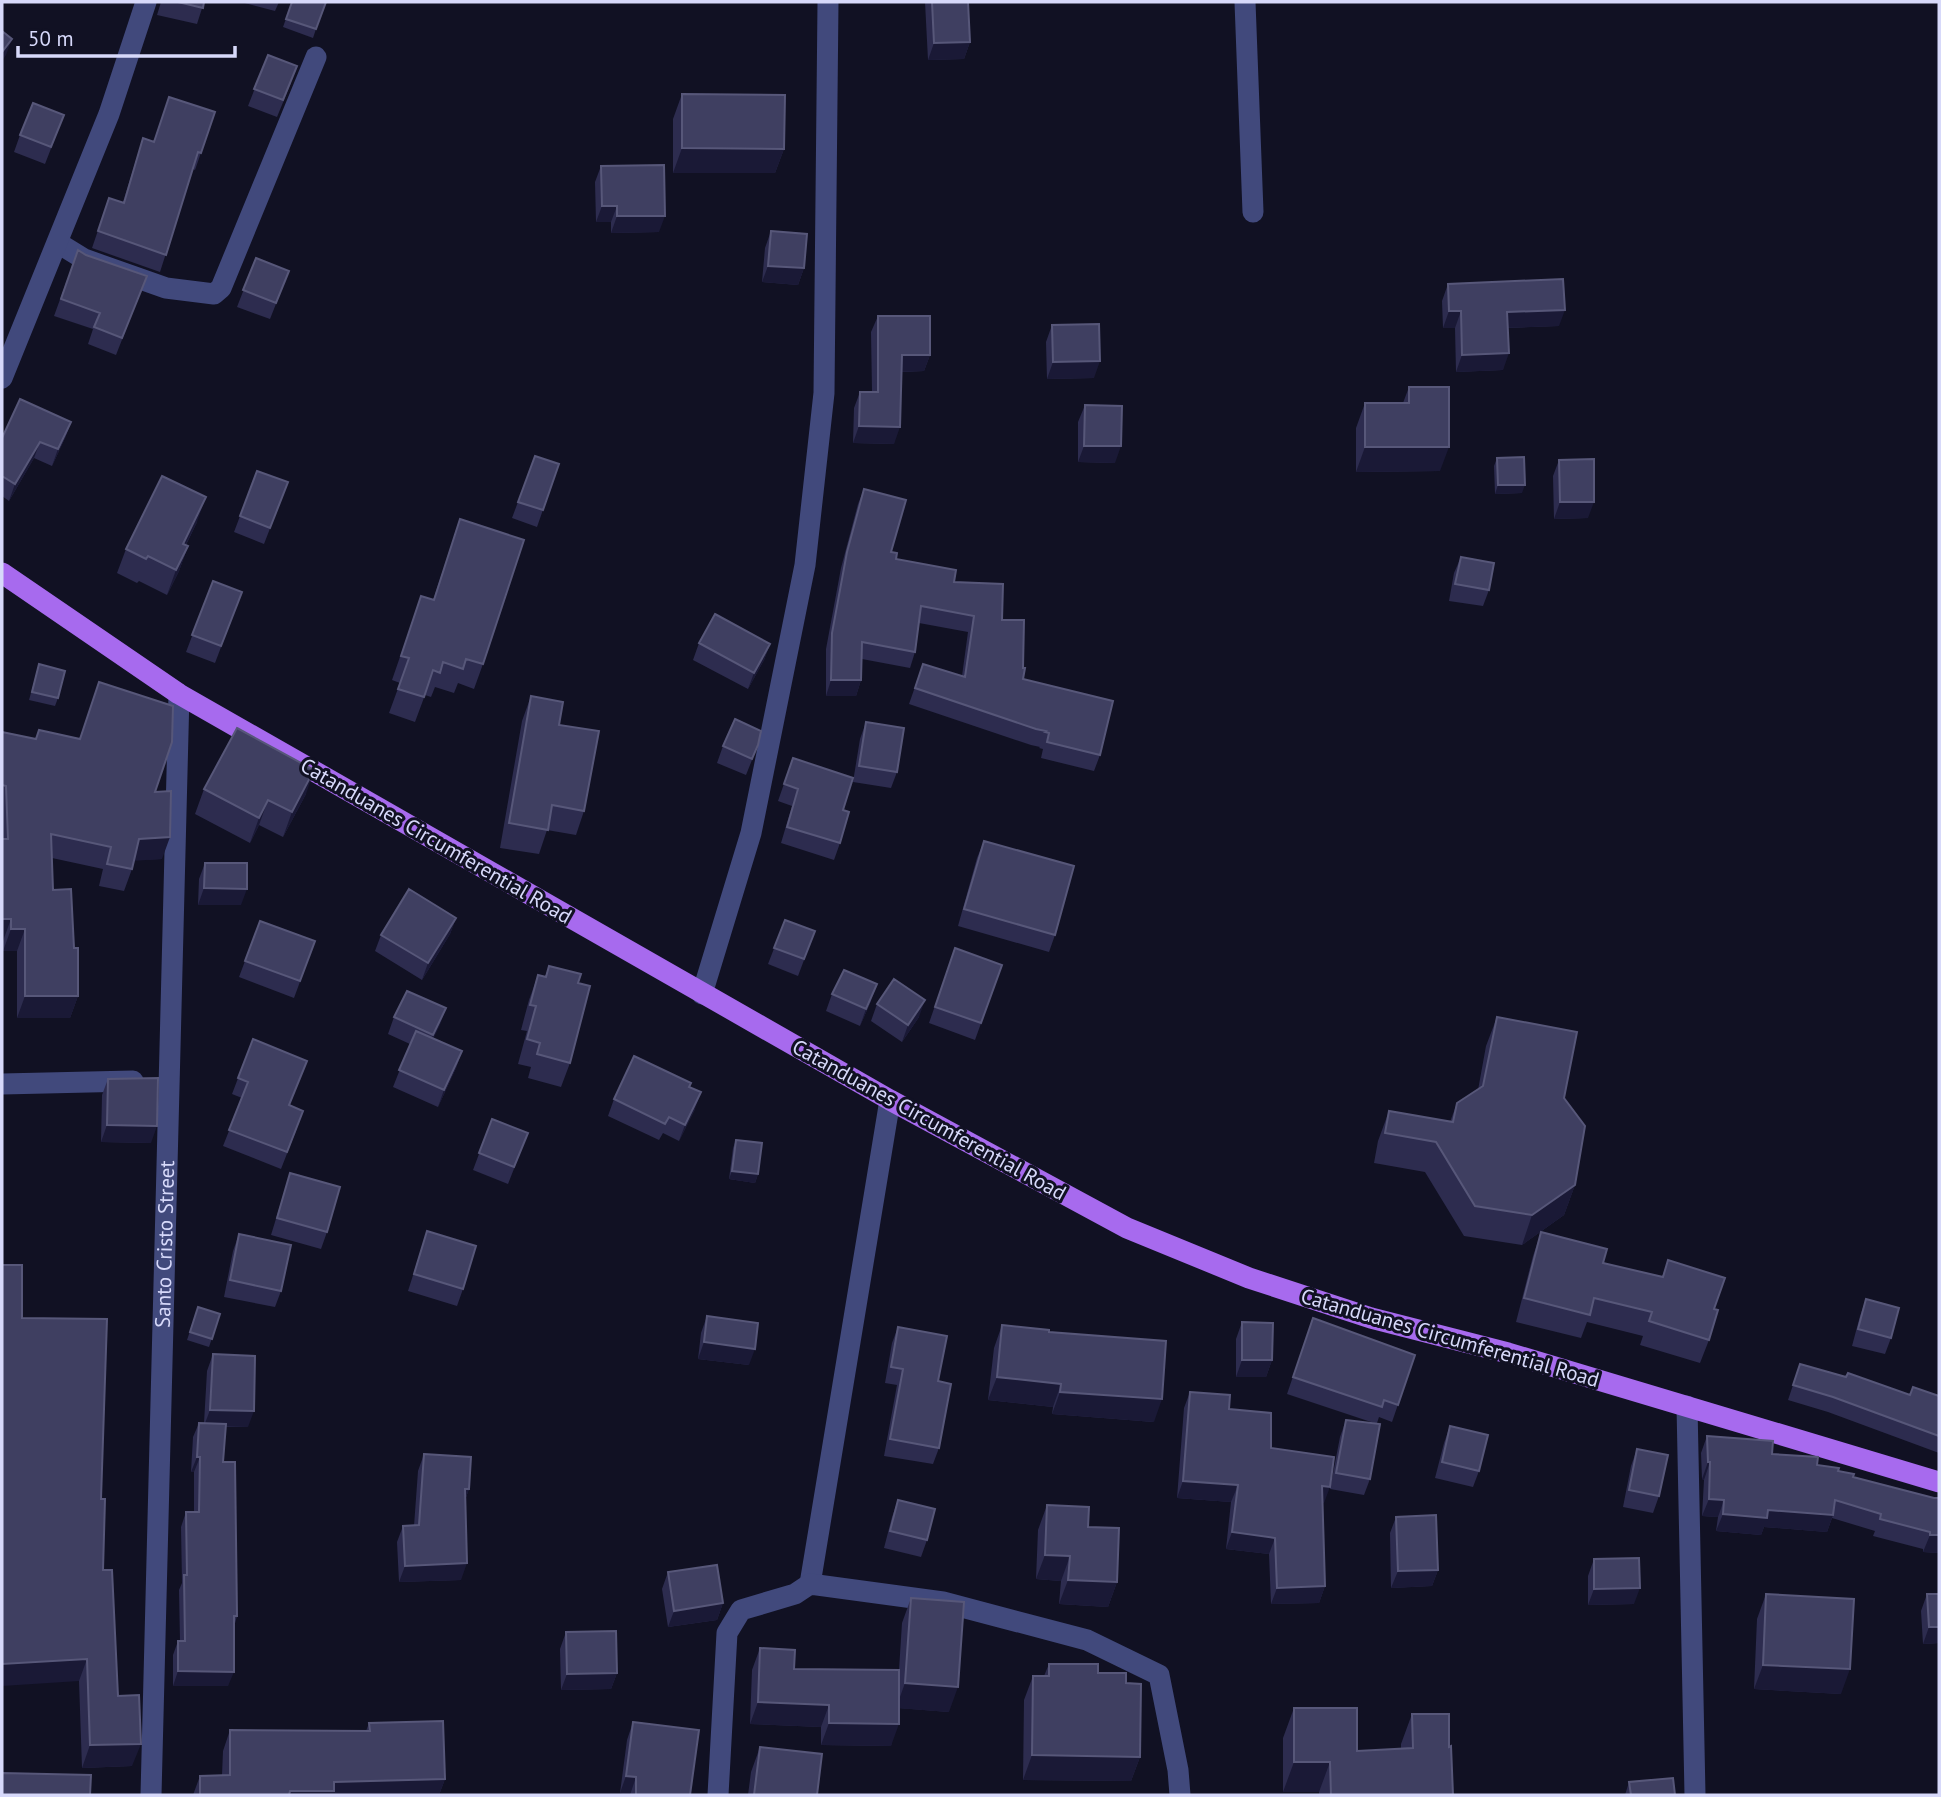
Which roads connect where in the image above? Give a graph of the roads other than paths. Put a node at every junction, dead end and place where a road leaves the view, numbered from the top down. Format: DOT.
graph roads {
  1 [pos="146,2"];
  2 [pos="828,2"];
  3 [pos="1245,2"];
  4 [pos="316,57"];
  5 [pos="1253,212"];
  6 [pos="58,243"];
  7 [pos="2,378"];
  8 [pos="2,572"];
  9 [pos="179,694"];
  10 [pos="702,994"];
  11 [pos="169,1081"];
  12 [pos="2,1084"];
  13 [pos="890,1100"];
  14 [pos="1688,1406"];
  15 [pos="1939,1482"];
  16 [pos="810,1584"];
  17 [pos="151,1795"];
  18 [pos="718,1795"];
  19 [pos="1180,1795"];
  20 [pos="1695,1795"];
  1 -- 6 [label="street"];
  2 -- 10 [label="street"];
  3 -- 5 [label="street"];
  4 -- 6 [label="street"];
  6 -- 7 [label="street"];
  8 -- 9 [label="main road, Catanduanes Circumferential Road"];
  9 -- 10 [label="main road, Catanduanes Circumferential Road"];
  9 -- 11 [label="street, Santo Cristo Street"];
  10 -- 13 [label="main road, Catanduanes Circumferential Road"];
  11 -- 12 [label="street"];
  11 -- 17 [label="street, Santo Cristo Street"];
  13 -- 14 [label="main road, Catanduanes Circumferential Road"];
  13 -- 16 [label="street"];
  14 -- 15 [label="main road, Catanduanes Circumferential Road"];
  14 -- 20 [label="street"];
  16 -- 18 [label="street"];
  16 -- 19 [label="street"];
}
